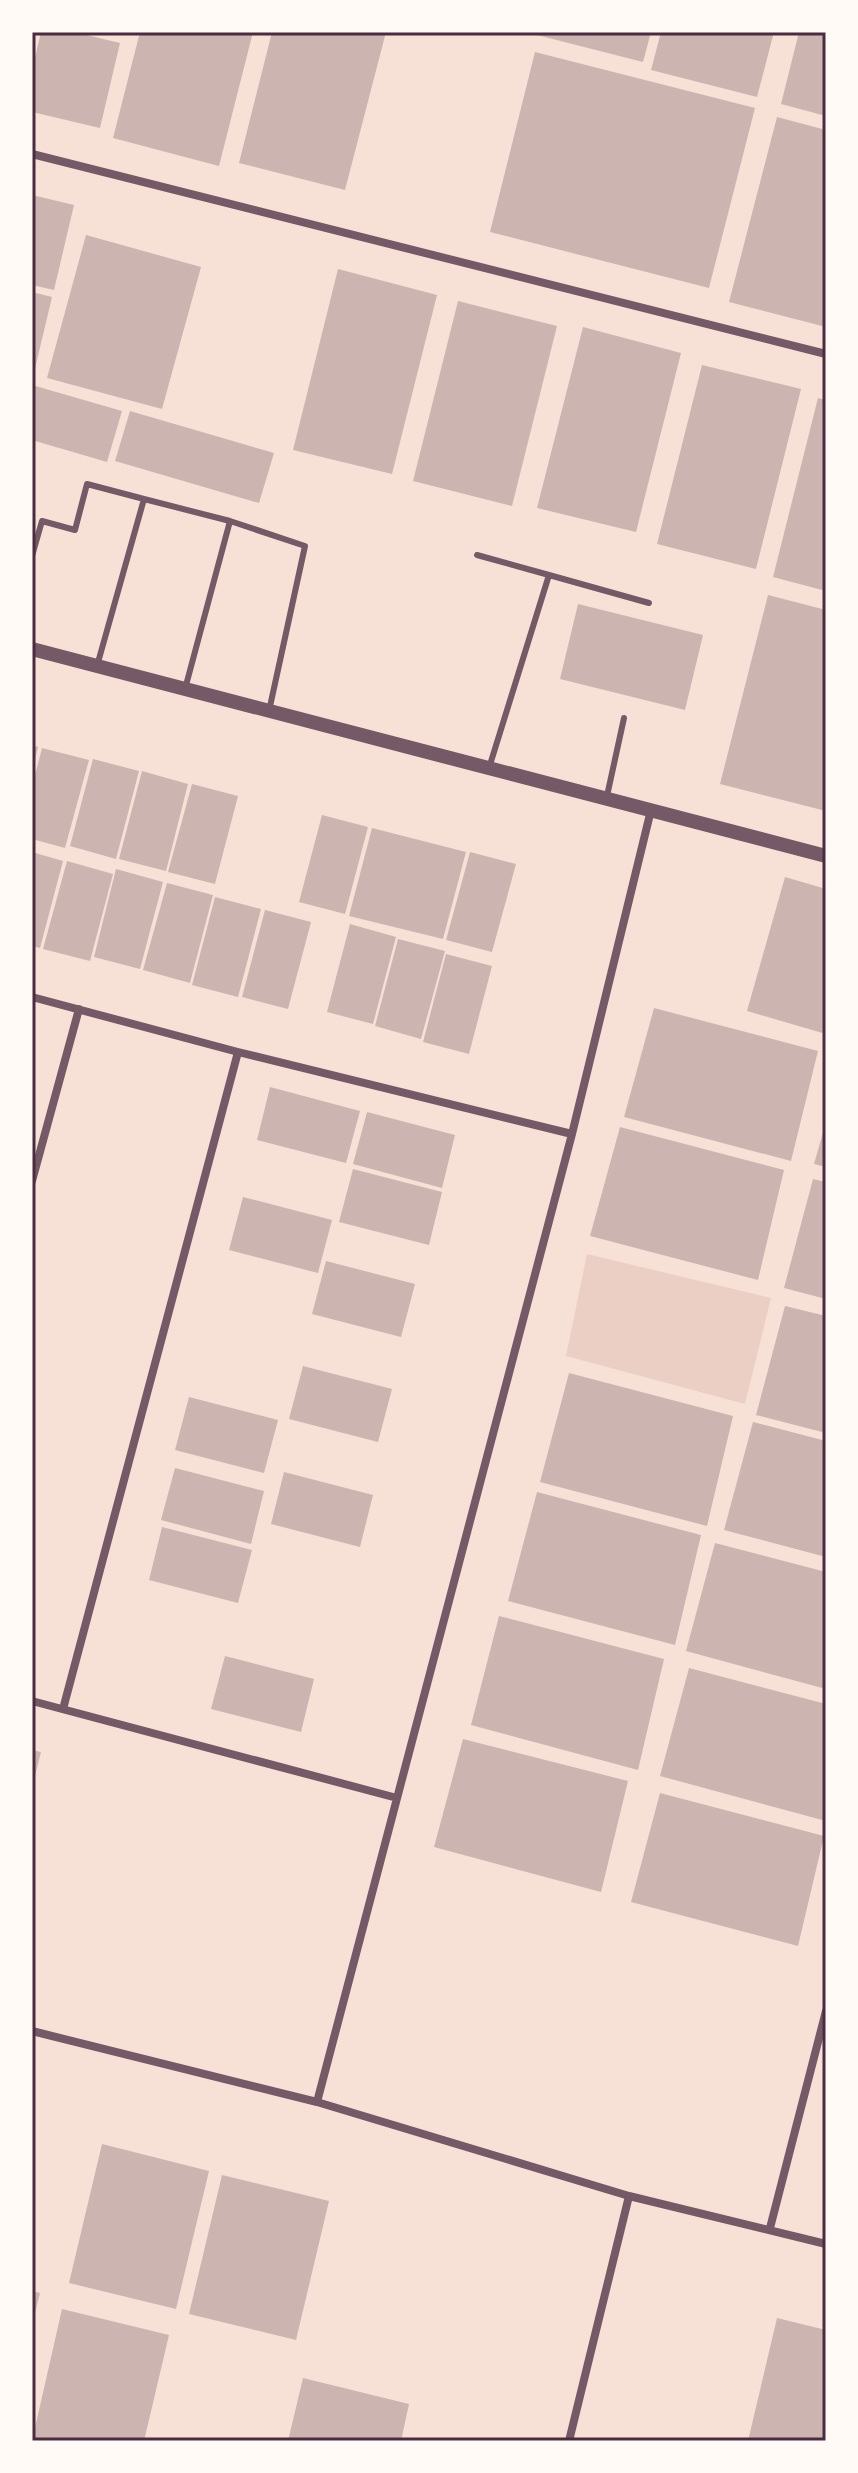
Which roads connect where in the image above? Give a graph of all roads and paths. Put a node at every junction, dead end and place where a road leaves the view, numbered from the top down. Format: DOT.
graph roads {
  1 [pos="32,154"];
  2 [pos="826,354"];
  3 [pos="144,499"];
  4 [pos="230,521"];
  5 [pos="477,555"];
  6 [pos="32,556"];
  7 [pos="549,575"];
  8 [pos="649,603"];
  9 [pos="32,649"];
  10 [pos="97,666"];
  11 [pos="185,689"];
  12 [pos="269,711"];
  13 [pos="624,718"];
  14 [pos="489,768"];
  15 [pos="607,799"];
  16 [pos="651,810"];
  17 [pos="826,856"];
  18 [pos="32,997"];
  19 [pos="79,1009"];
  20 [pos="238,1052"];
  21 [pos="572,1134"];
  22 [pos="32,1181"];
  23 [pos="32,1701"];
  24 [pos="63,1709"];
  25 [pos="397,1798"];
  26 [pos="826,2011"];
  27 [pos="32,2031"];
  28 [pos="317,2102"];
  29 [pos="629,2196"];
  30 [pos="770,2228"];
  31 [pos="826,2244"];
  32 [pos="569,2441"];
  1 -- 2 [label="street"];
  3 -- 4 [label="lane"];
  3 -- 6 [label="lane"];
  3 -- 10 [label="lane"];
  4 -- 11 [label="lane"];
  4 -- 12 [label="lane"];
  5 -- 7 [label="lane"];
  7 -- 8 [label="lane"];
  7 -- 14 [label="lane"];
  9 -- 10 [label="street"];
  10 -- 11 [label="street"];
  11 -- 12 [label="street"];
  12 -- 14 [label="street"];
  13 -- 15 [label="lane"];
  14 -- 15 [label="street"];
  15 -- 16 [label="street"];
  16 -- 17 [label="street"];
  16 -- 21 [label="street"];
  18 -- 19 [label="street"];
  19 -- 20 [label="street"];
  19 -- 22 [label="street"];
  20 -- 21 [label="street"];
  20 -- 24 [label="street"];
  21 -- 25 [label="street"];
  23 -- 24 [label="street"];
  24 -- 25 [label="street"];
  25 -- 28 [label="street"];
  26 -- 30 [label="street"];
  27 -- 28 [label="street"];
  28 -- 29 [label="street"];
  29 -- 30 [label="street"];
  29 -- 32 [label="street"];
  30 -- 31 [label="street"];
}
